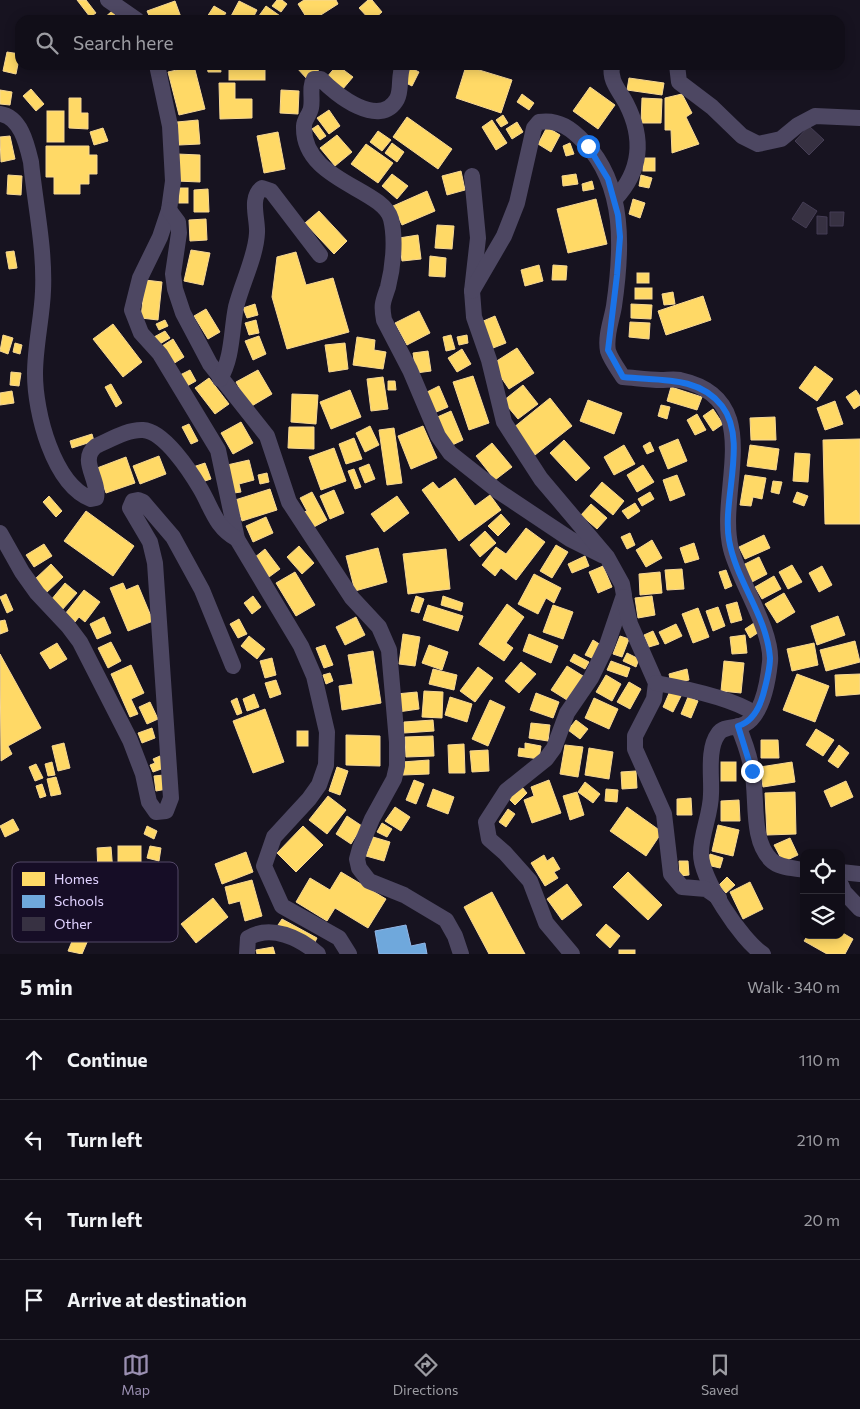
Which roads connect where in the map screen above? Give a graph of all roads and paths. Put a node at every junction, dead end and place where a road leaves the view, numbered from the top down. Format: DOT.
graph roads {
  1 [pos="108,0"];
  2 [pos="130,15"];
  3 [pos="158,70"];
  4 [pos="400,70"];
  5 [pos="612,70"];
  6 [pos="677,70"];
  7 [pos="0,114"];
  8 [pos="860,118"];
  9 [pos="472,176"];
  10 [pos="614,199"];
  11 [pos="169,210"];
  12 [pos="320,255"];
  13 [pos="472,291"];
  14 [pos="220,379"];
  15 [pos="0,532"];
  16 [pos="237,540"];
  17 [pos="607,557"];
  18 [pos="624,595"];
  19 [pos="234,666"];
  20 [pos="656,683"];
  21 [pos="754,713"];
  22 [pos="738,726"];
  23 [pos="800,869"];
  24 [pos="845,872"];
  25 [pos="860,874"];
  26 [pos="845,893"];
  27 [pos="720,898"];
  28 [pos="860,909"];
  29 [pos="246,954"];
  30 [pos="318,954"];
  31 [pos="349,954"];
  32 [pos="461,954"];
  33 [pos="572,954"];
  34 [pos="762,954"];
  1 -- 2 [label="street"];
  3 -- 11 [label="street"];
  4 -- 17 [label="street"];
  5 -- 10 [label="street"];
  6 -- 8 [label="street"];
  7 -- 16 [label="street"];
  9 -- 13 [label="street"];
  10 -- 13 [label="street"];
  10 -- 21 [label="street"];
  11 -- 14 [label="street"];
  11 -- 16 [label="street"];
  12 -- 14 [label="street"];
  13 -- 17 [label="street"];
  14 -- 32 [label="street"];
  15 -- 19 [label="street"];
  16 -- 31 [label="street"];
  17 -- 18 [label="street"];
  18 -- 20 [label="street"];
  18 -- 33 [label="street"];
  20 -- 21 [label="street"];
  20 -- 27 [label="street"];
  21 -- 22 [label="street"];
  22 -- 23 [label="street"];
  22 -- 27 [label="street"];
  24 -- 25 [label="street"];
  26 -- 28 [label="street"];
  27 -- 34 [label="street"];
  29 -- 30 [label="street"];
}
